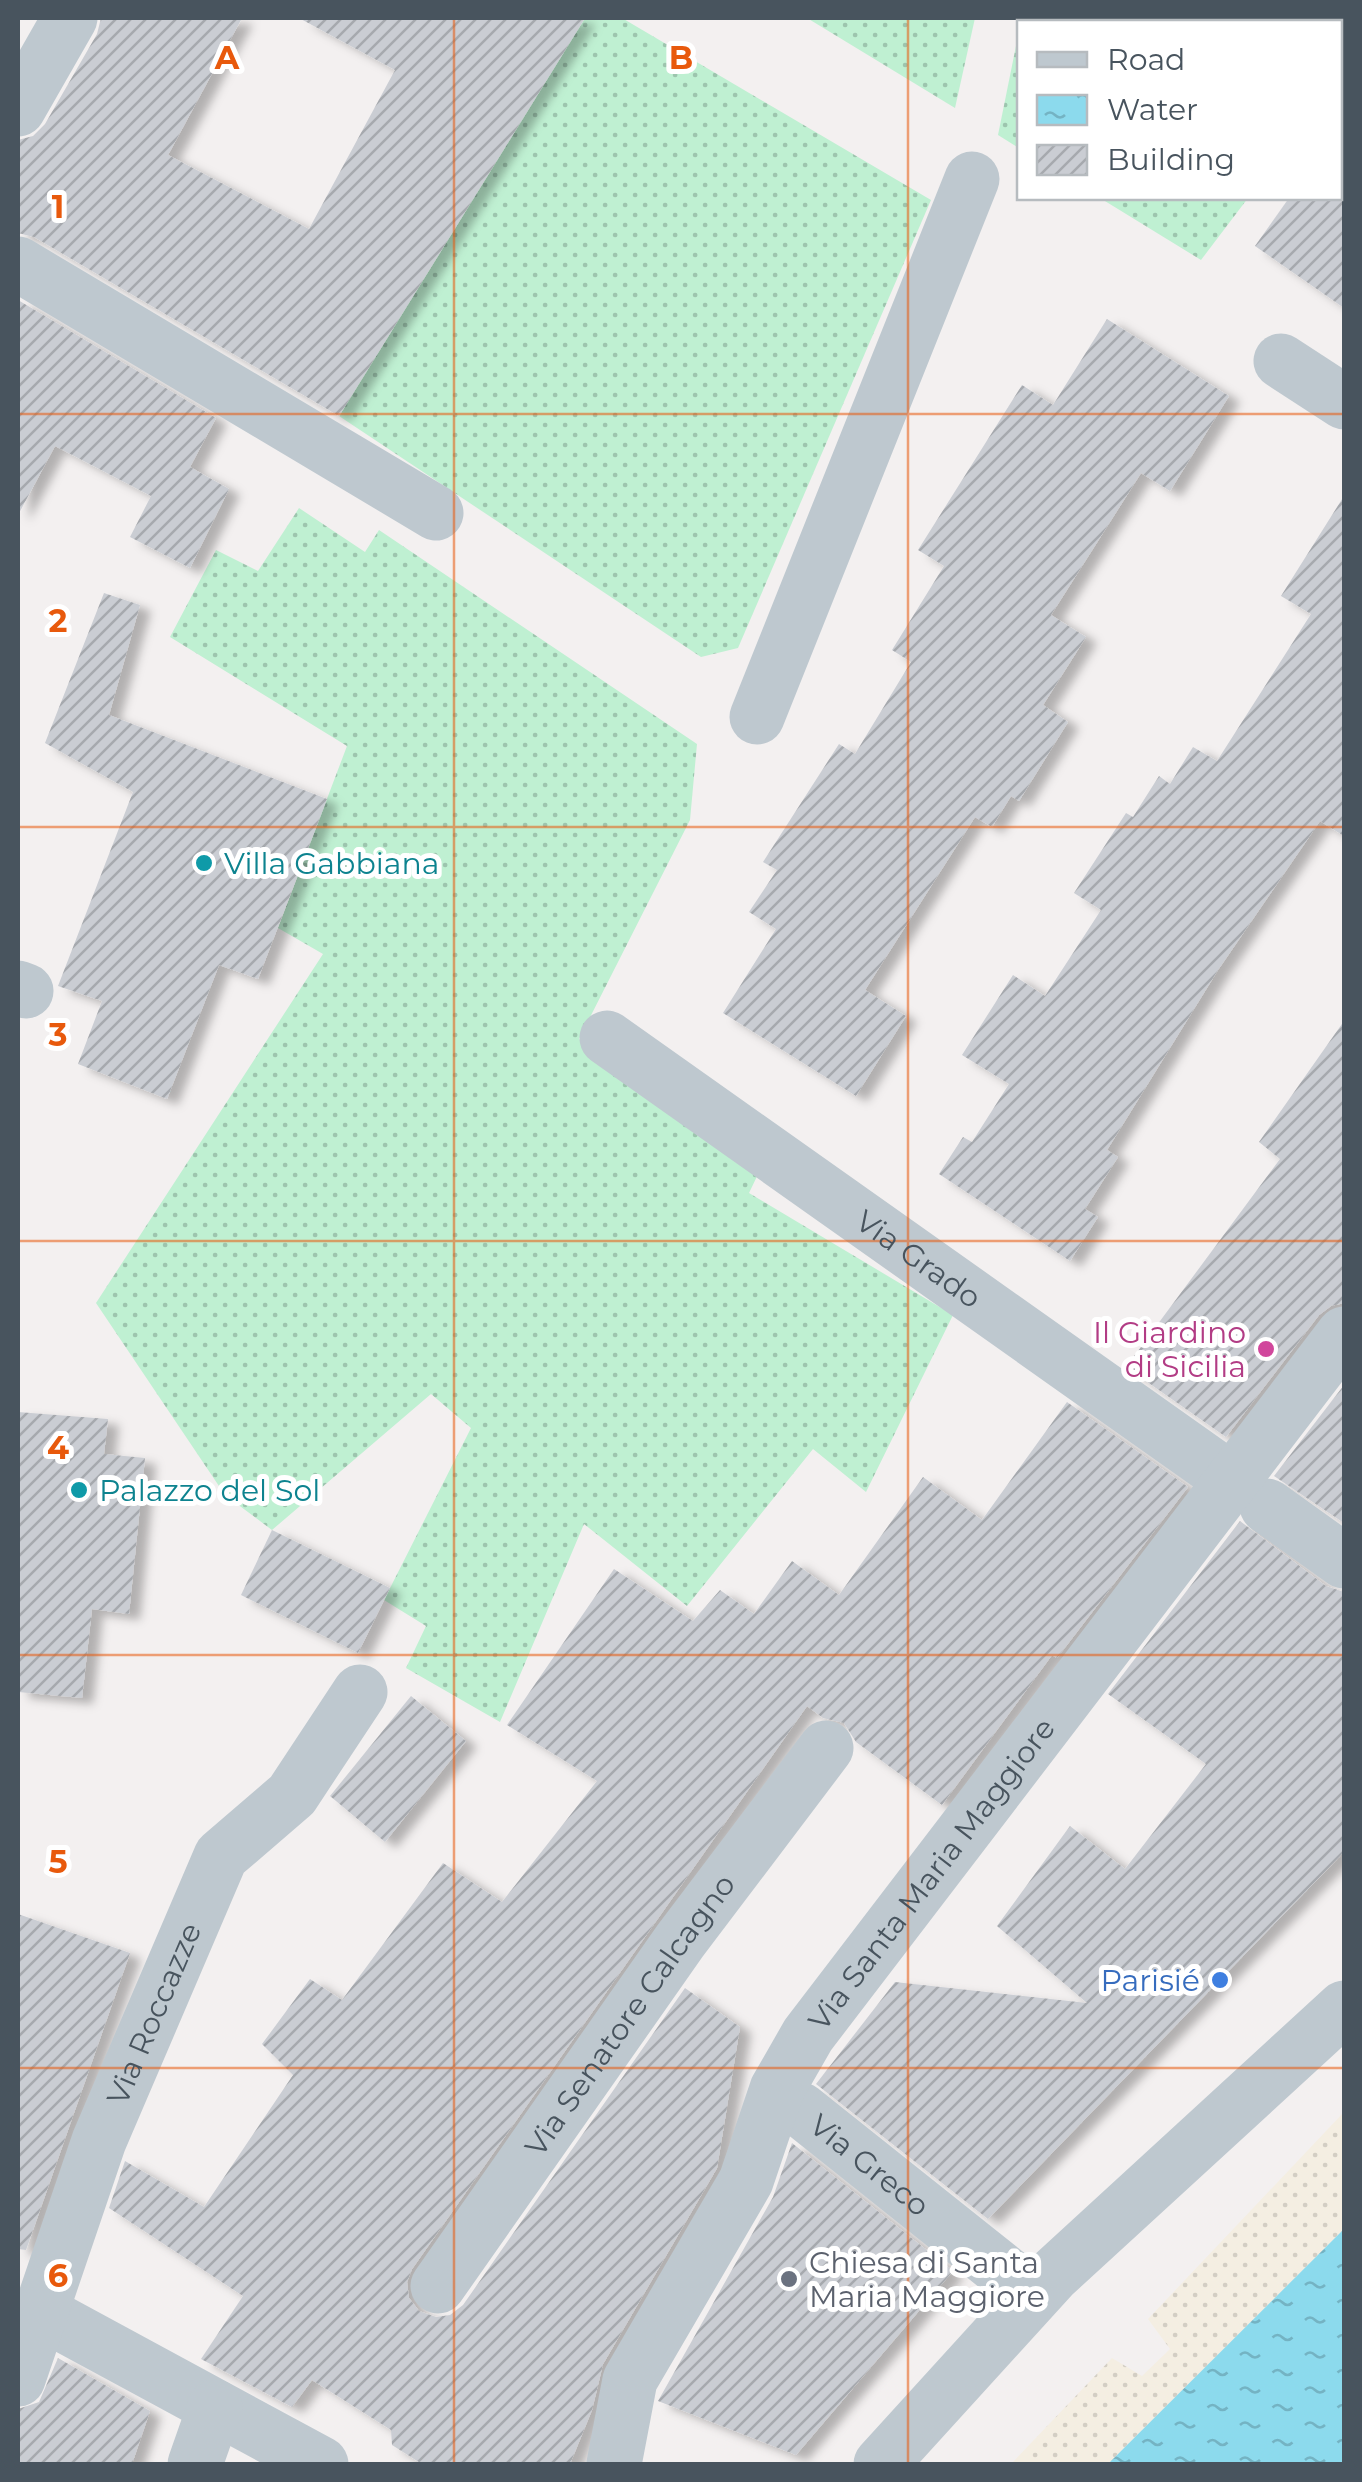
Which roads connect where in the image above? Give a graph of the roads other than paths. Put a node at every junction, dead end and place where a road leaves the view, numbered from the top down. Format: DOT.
graph roads {
  1 [pos="70,18"];
  2 [pos="18,109"];
  3 [pos="972,179"];
  4 [pos="18,264"];
  5 [pos="1282,361"];
  6 [pos="1344,402"];
  7 [pos="436,513"];
  8 [pos="757,716"];
  9 [pos="607,1038"];
  10 [pos="1344,1334"];
  11 [pos="1250,1494"];
  12 [pos="1344,1561"];
  13 [pos="360,1692"];
  14 [pos="826,1748"];
  15 [pos="1344,2008"];
  16 [pos="801,2110"];
  17 [pos="438,2286"];
  18 [pos="1033,2295"];
  19 [pos="58,2321"];
  20 [pos="18,2379"];
  21 [pos="215,2407"];
  22 [pos="195,2464"];
  23 [pos="321,2464"];
  24 [pos="614,2464"];
  25 [pos="881,2464"];
  1 -- 2 [label="street"];
  3 -- 8 [label="street"];
  4 -- 7 [label="street"];
  5 -- 6 [label="street"];
  9 -- 11 [label="street, Via Grado"];
  10 -- 11 [label="street, Via Santa Maria Maggiore"];
  11 -- 12 [label="street, Via Grado"];
  11 -- 24 [label="street, Via Santa Maria Maggiore"];
  13 -- 20 [label="street, Via Roccazze"];
  14 -- 17 [label="street, Via Senatore Calcagno"];
  15 -- 18 [label="street"];
  16 -- 18 [label="street, Via Greco"];
  18 -- 25 [label="street"];
  19 -- 21 [label="street"];
  21 -- 22 [label="street"];
  21 -- 23 [label="street"];
}
